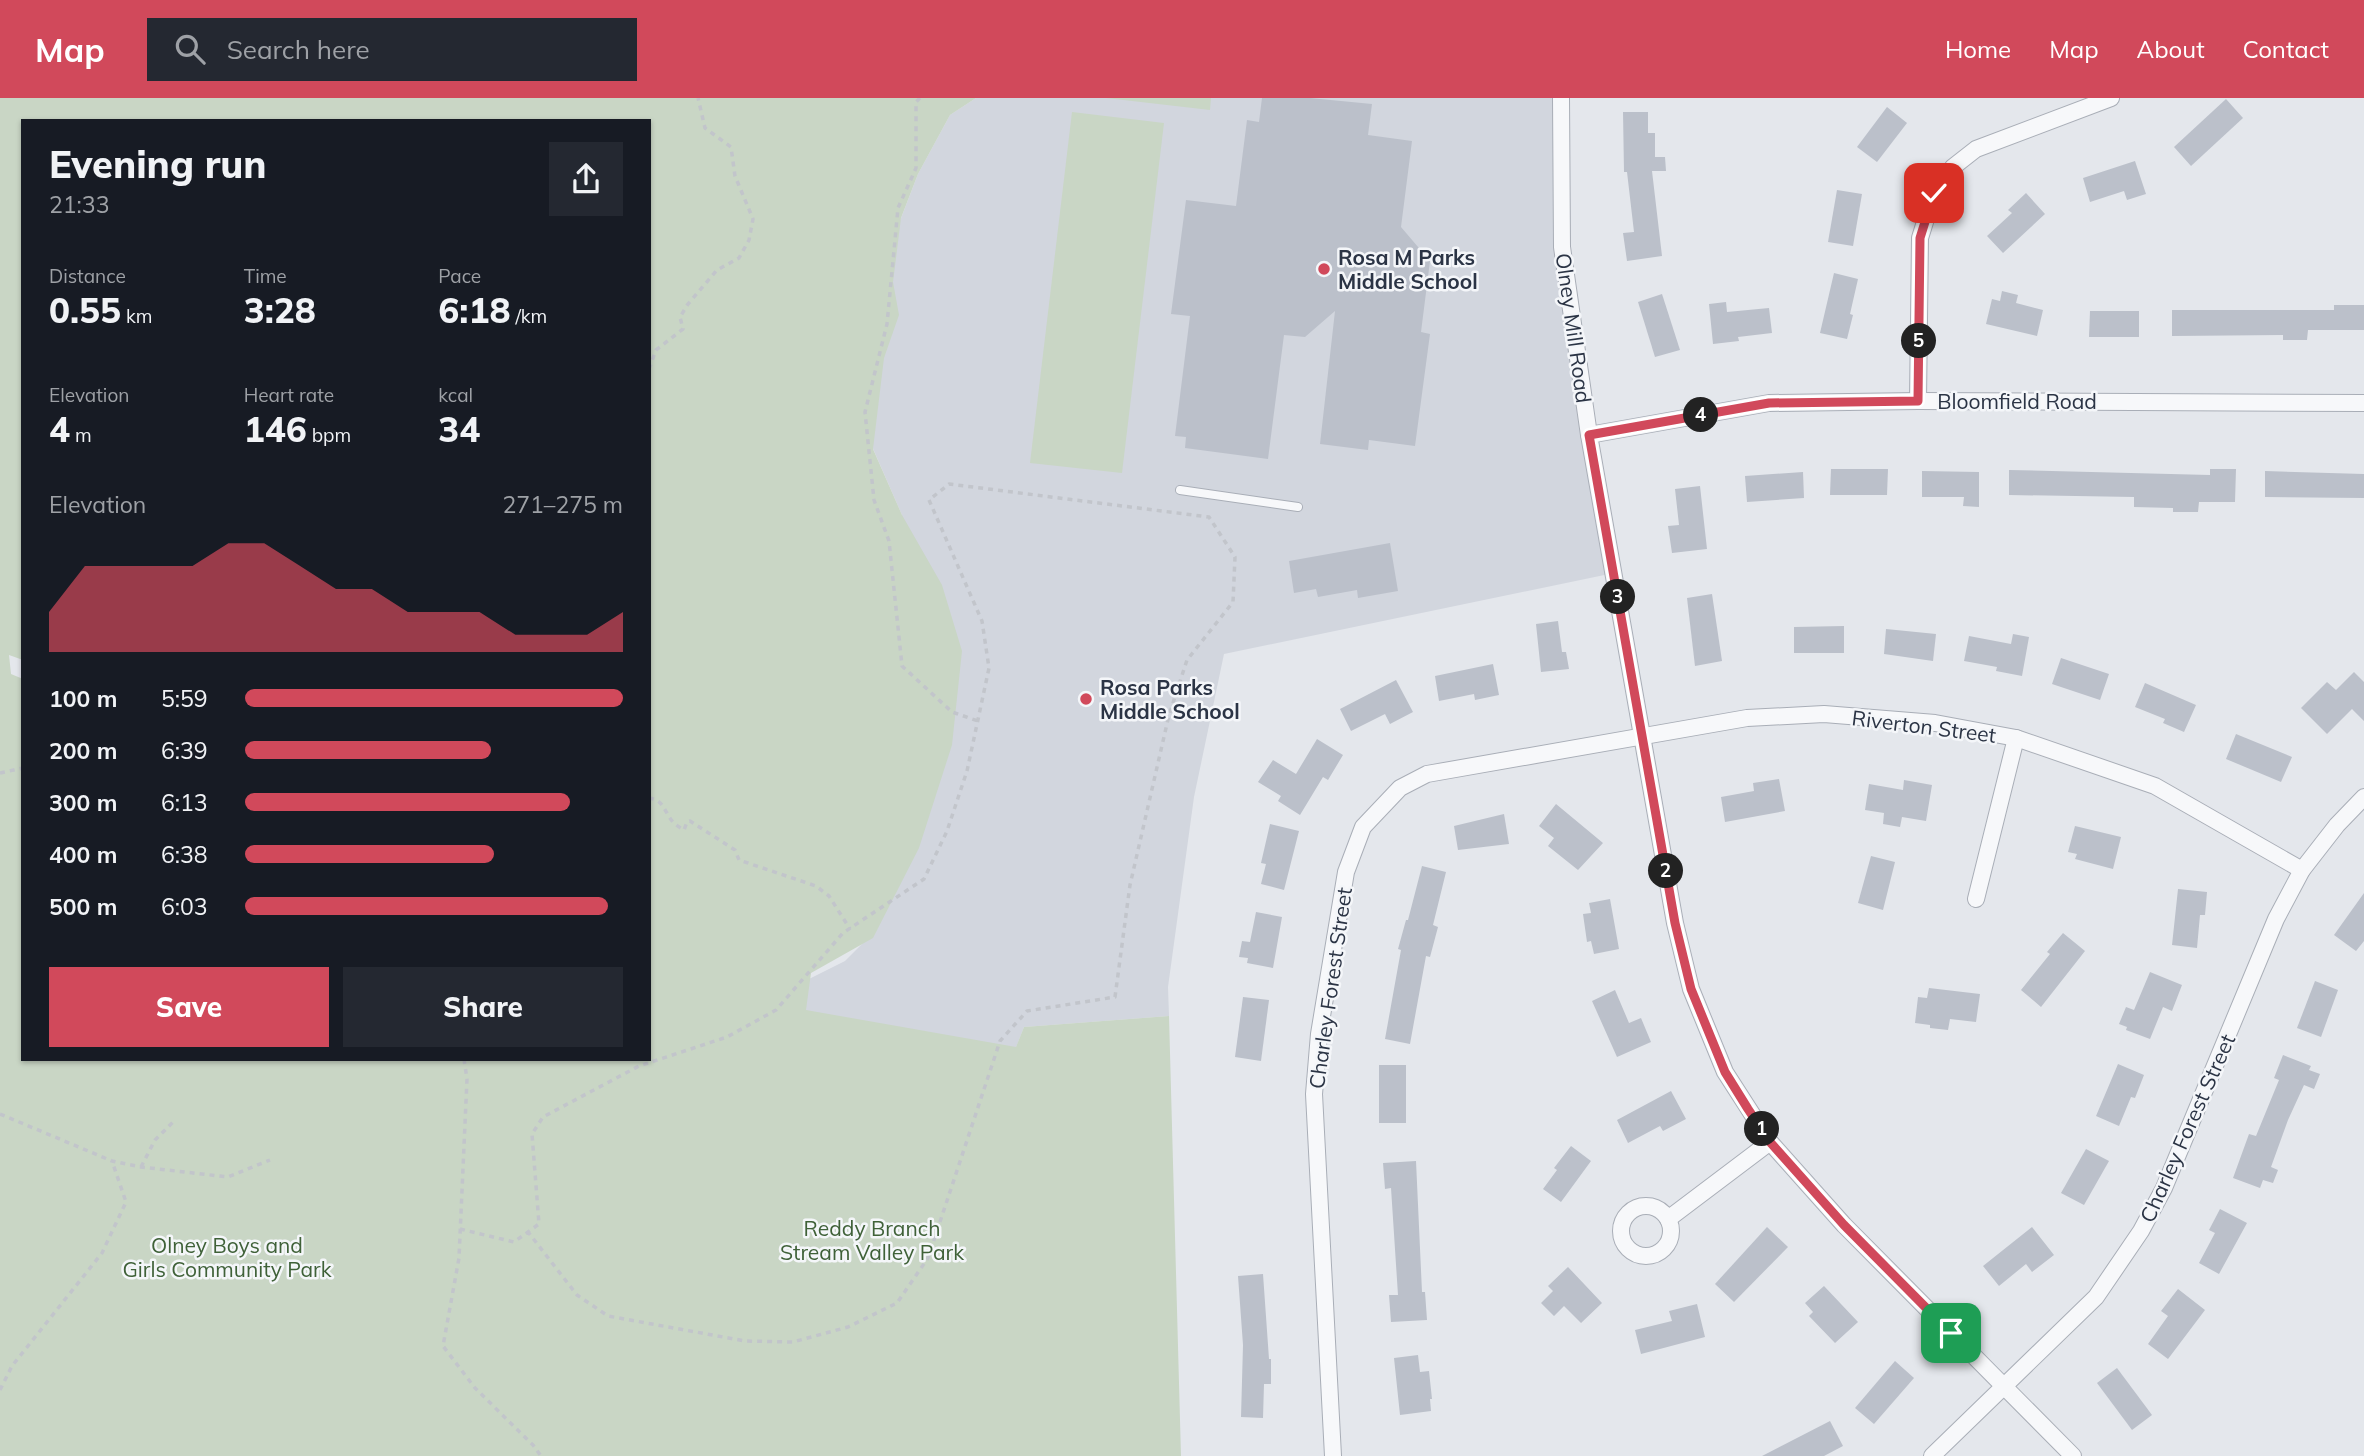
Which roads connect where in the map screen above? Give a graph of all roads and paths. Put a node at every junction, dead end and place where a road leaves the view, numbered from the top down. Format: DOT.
graph roads {
  1 [pos="698,98"];
  2 [pos="920,98"];
  3 [pos="1561,98"];
  4 [pos="2111,98"];
  5 [pos="651,364"];
  6 [pos="1918,401"];
  7 [pos="2364,403"];
  8 [pos="1589,435"];
  9 [pos="1180,490"];
  10 [pos="1298,507"];
  11 [pos="978,721"];
  12 [pos="1643,734"];
  13 [pos="2016,738"];
  14 [pos="21,768"];
  15 [pos="0,773"];
  16 [pos="2364,797"];
  17 [pos="651,798"];
  18 [pos="2302,870"];
  19 [pos="1976,900"];
  20 [pos="850,929"];
  21 [pos="464,1061"];
  22 [pos="0,1114"];
  23 [pos="175,1120"];
  24 [pos="1770,1142"];
  25 [pos="270,1160"];
  26 [pos="112,1161"];
  27 [pos="141,1167"];
  28 [pos="1668,1219"];
  29 [pos="460,1230"];
  30 [pos="528,1231"];
  31 [pos="2004,1387"];
  32 [pos="0,1390"];
  33 [pos="541,1456"];
  34 [pos="1333,1456"];
  35 [pos="1933,1456"];
  36 [pos="2073,1456"];
  1 -- 5 [label="path"];
  2 -- 11 [label="path"];
  3 -- 8 [label="street, Olney Mill Road"];
  4 -- 6 [label="street"];
  6 -- 7 [label="street, Bloomfield Road"];
  6 -- 8 [label="street, Bloomfield Road"];
  8 -- 12 [label="street, Olney Mill Road"];
  9 -- 10 [label="lane"];
  11 -- 20 [label="path"];
  11 -- 30 [label="path"];
  12 -- 13 [label="street, Riverton Street"];
  12 -- 24 [label="street, Olney Mill Road"];
  12 -- 34 [label="street, Charley Forest Street"];
  13 -- 18 [label="street, Riverton Street"];
  13 -- 19 [label="street"];
  14 -- 15 [label="path"];
  16 -- 18 [label="street, Charley Forest Street"];
  17 -- 20 [label="path"];
  18 -- 31 [label="street, Charley Forest Street"];
  20 -- 30 [label="path"];
  21 -- 29 [label="path"];
  22 -- 26 [label="path"];
  23 -- 27 [label="path"];
  24 -- 28 [label="street"];
  24 -- 31 [label="street, Olney Mill Road"];
  25 -- 27 [label="path"];
  26 -- 27 [label="path"];
  26 -- 32 [label="path"];
  29 -- 30 [label="path"];
  29 -- 33 [label="path"];
  31 -- 35 [label="street, Charley Forest Street"];
  31 -- 36 [label="street, Olney Mill Road"];
}
